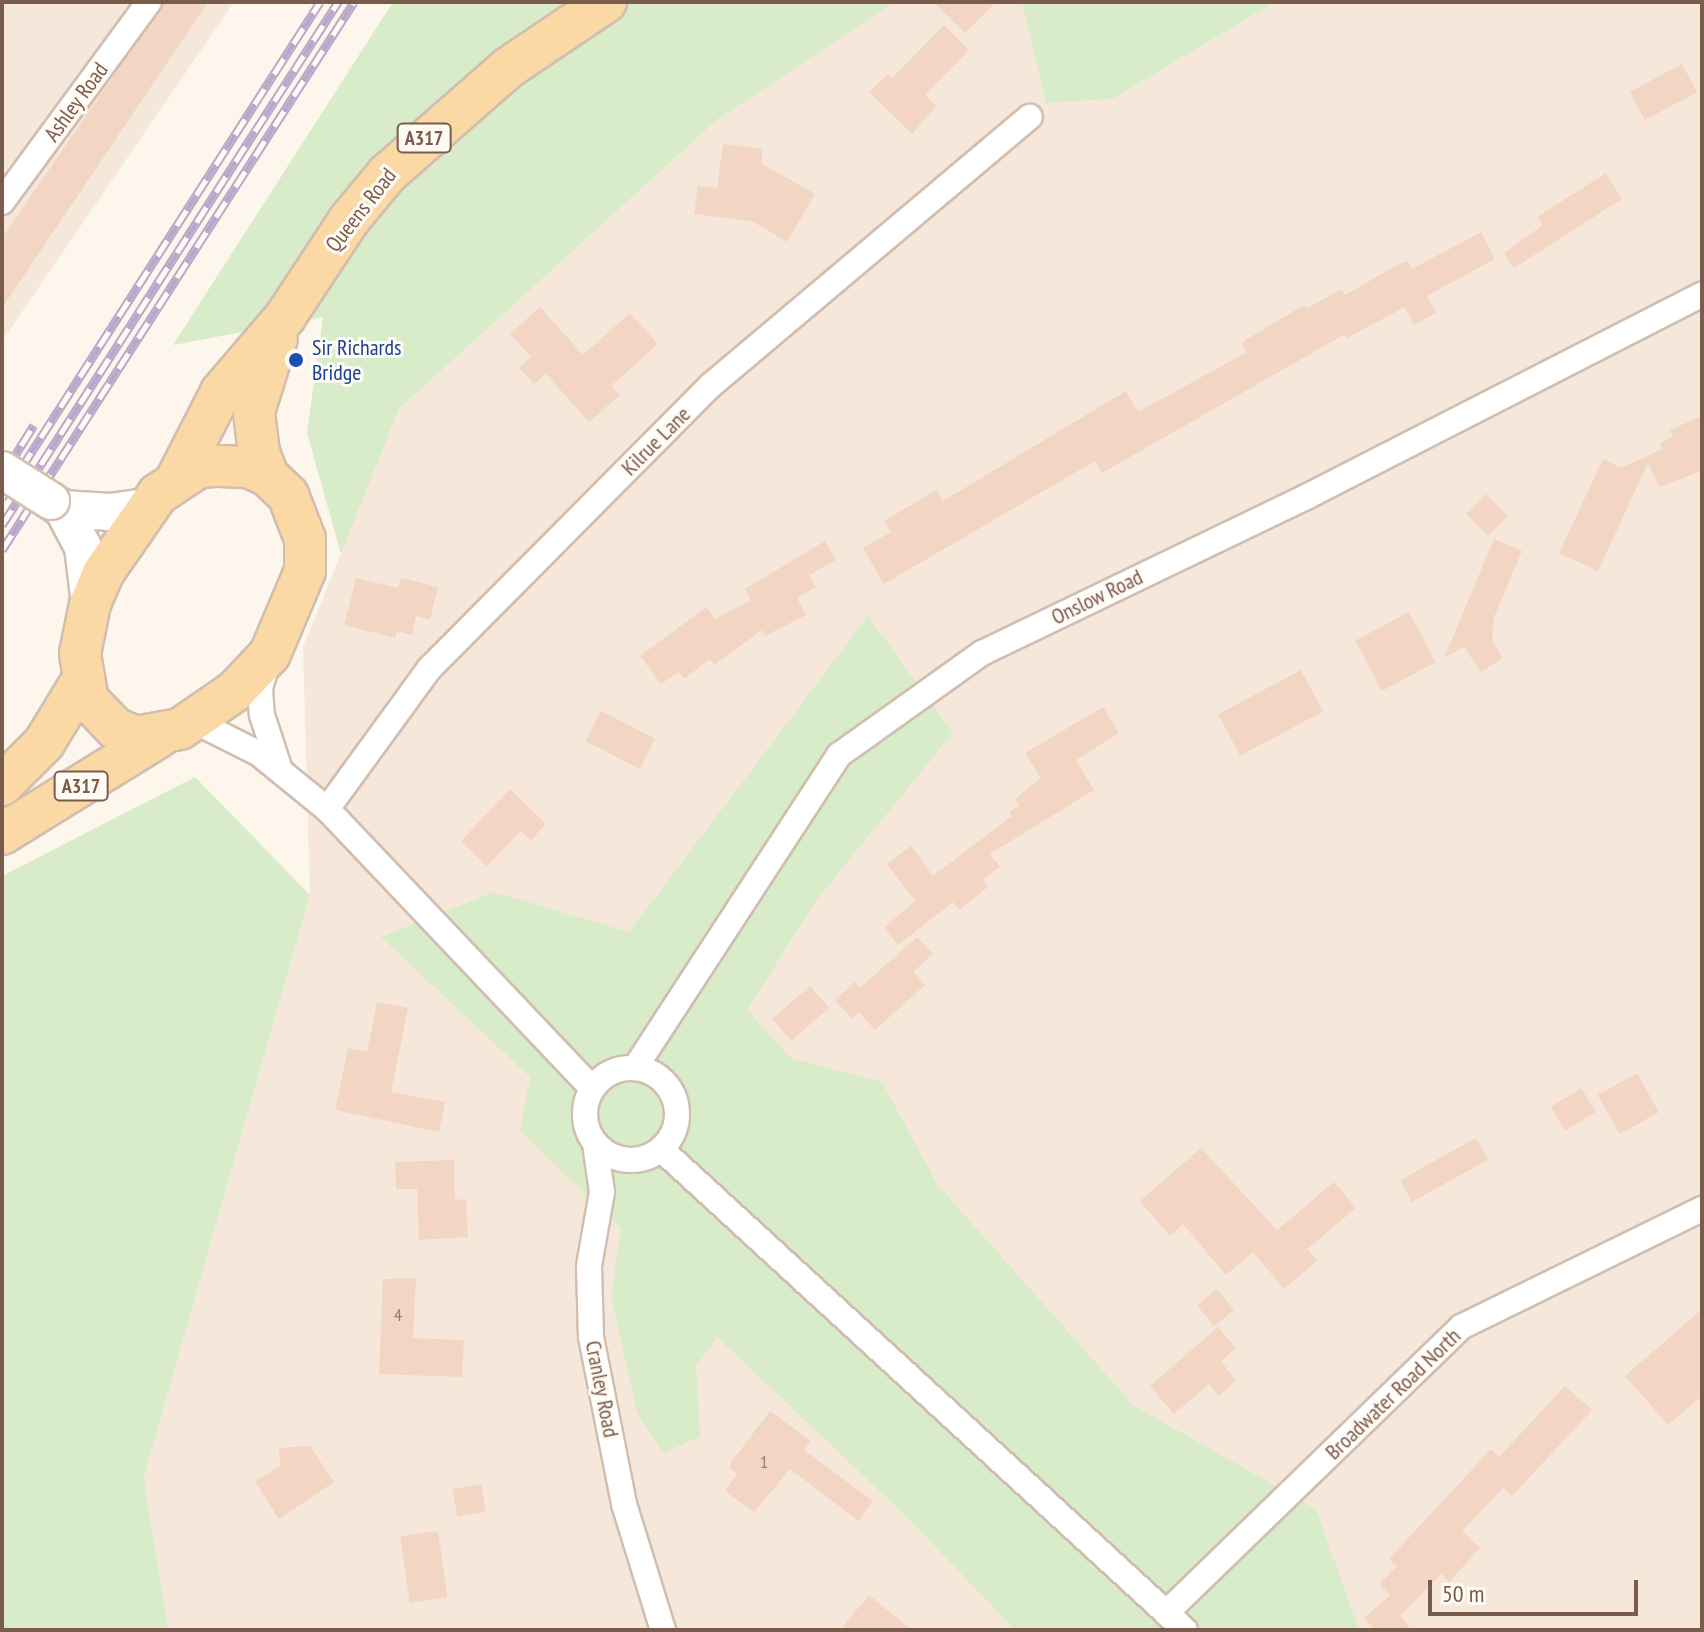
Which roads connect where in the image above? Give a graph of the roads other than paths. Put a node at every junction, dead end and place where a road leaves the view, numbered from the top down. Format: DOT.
graph roads {
  1 [pos="149,2"];
  2 [pos="606,2"];
  3 [pos="1030,117"];
  4 [pos="2,202"];
  5 [pos="1702,294"];
  6 [pos="285,317"];
  7 [pos="2,470"];
  8 [pos="268,476"];
  9 [pos="162,493"];
  10 [pos="57,505"];
  11 [pos="90,604"];
  12 [pos="270,654"];
  13 [pos="83,679"];
  14 [pos="196,722"];
  15 [pos="159,737"];
  16 [pos="280,770"];
  17 [pos="2,785"];
  18 [pos="327,809"];
  19 [pos="2,834"];
  20 [pos="635,1068"];
  21 [pos="592,1088"];
  22 [pos="595,1143"];
  23 [pos="661,1149"];
  24 [pos="1702,1209"];
  25 [pos="1166,1613"];
  26 [pos="663,1630"];
  27 [pos="1185,1630"];
  1 -- 4 [label="street, Ashley Road"];
  2 -- 6 [label="main road, Queens Road / A317"];
  3 -- 18 [label="street, Kilrue Lane"];
  5 -- 20 [label="street, Onslow Road"];
  6 -- 8 [label="main road, Queens Road / A317"];
  6 -- 9 [label="main road, Queens Road / A317"];
  7 -- 10 [label="main road, bridge"];
  8 -- 9 [label="main road"];
  8 -- 12 [label="main road"];
  9 -- 10 [label="main road"];
  9 -- 11 [label="main road"];
  10 -- 11 [label="main road"];
  11 -- 13 [label="main road"];
  12 -- 14 [label="main road"];
  12 -- 16 [label="street"];
  13 -- 15 [label="main road"];
  13 -- 17 [label="main road, A317"];
  14 -- 15 [label="main road"];
  14 -- 16 [label="street"];
  15 -- 19 [label="main road, A317"];
  16 -- 18 [label="street"];
  18 -- 21 [label="street"];
  20 -- 21 [label="street"];
  20 -- 23 [label="street"];
  21 -- 22 [label="street"];
  22 -- 23 [label="street"];
  22 -- 26 [label="street, Cranley Road"];
  23 -- 25 [label="street"];
  24 -- 25 [label="street, Broadwater Road North"];
  25 -- 27 [label="street"];
}
